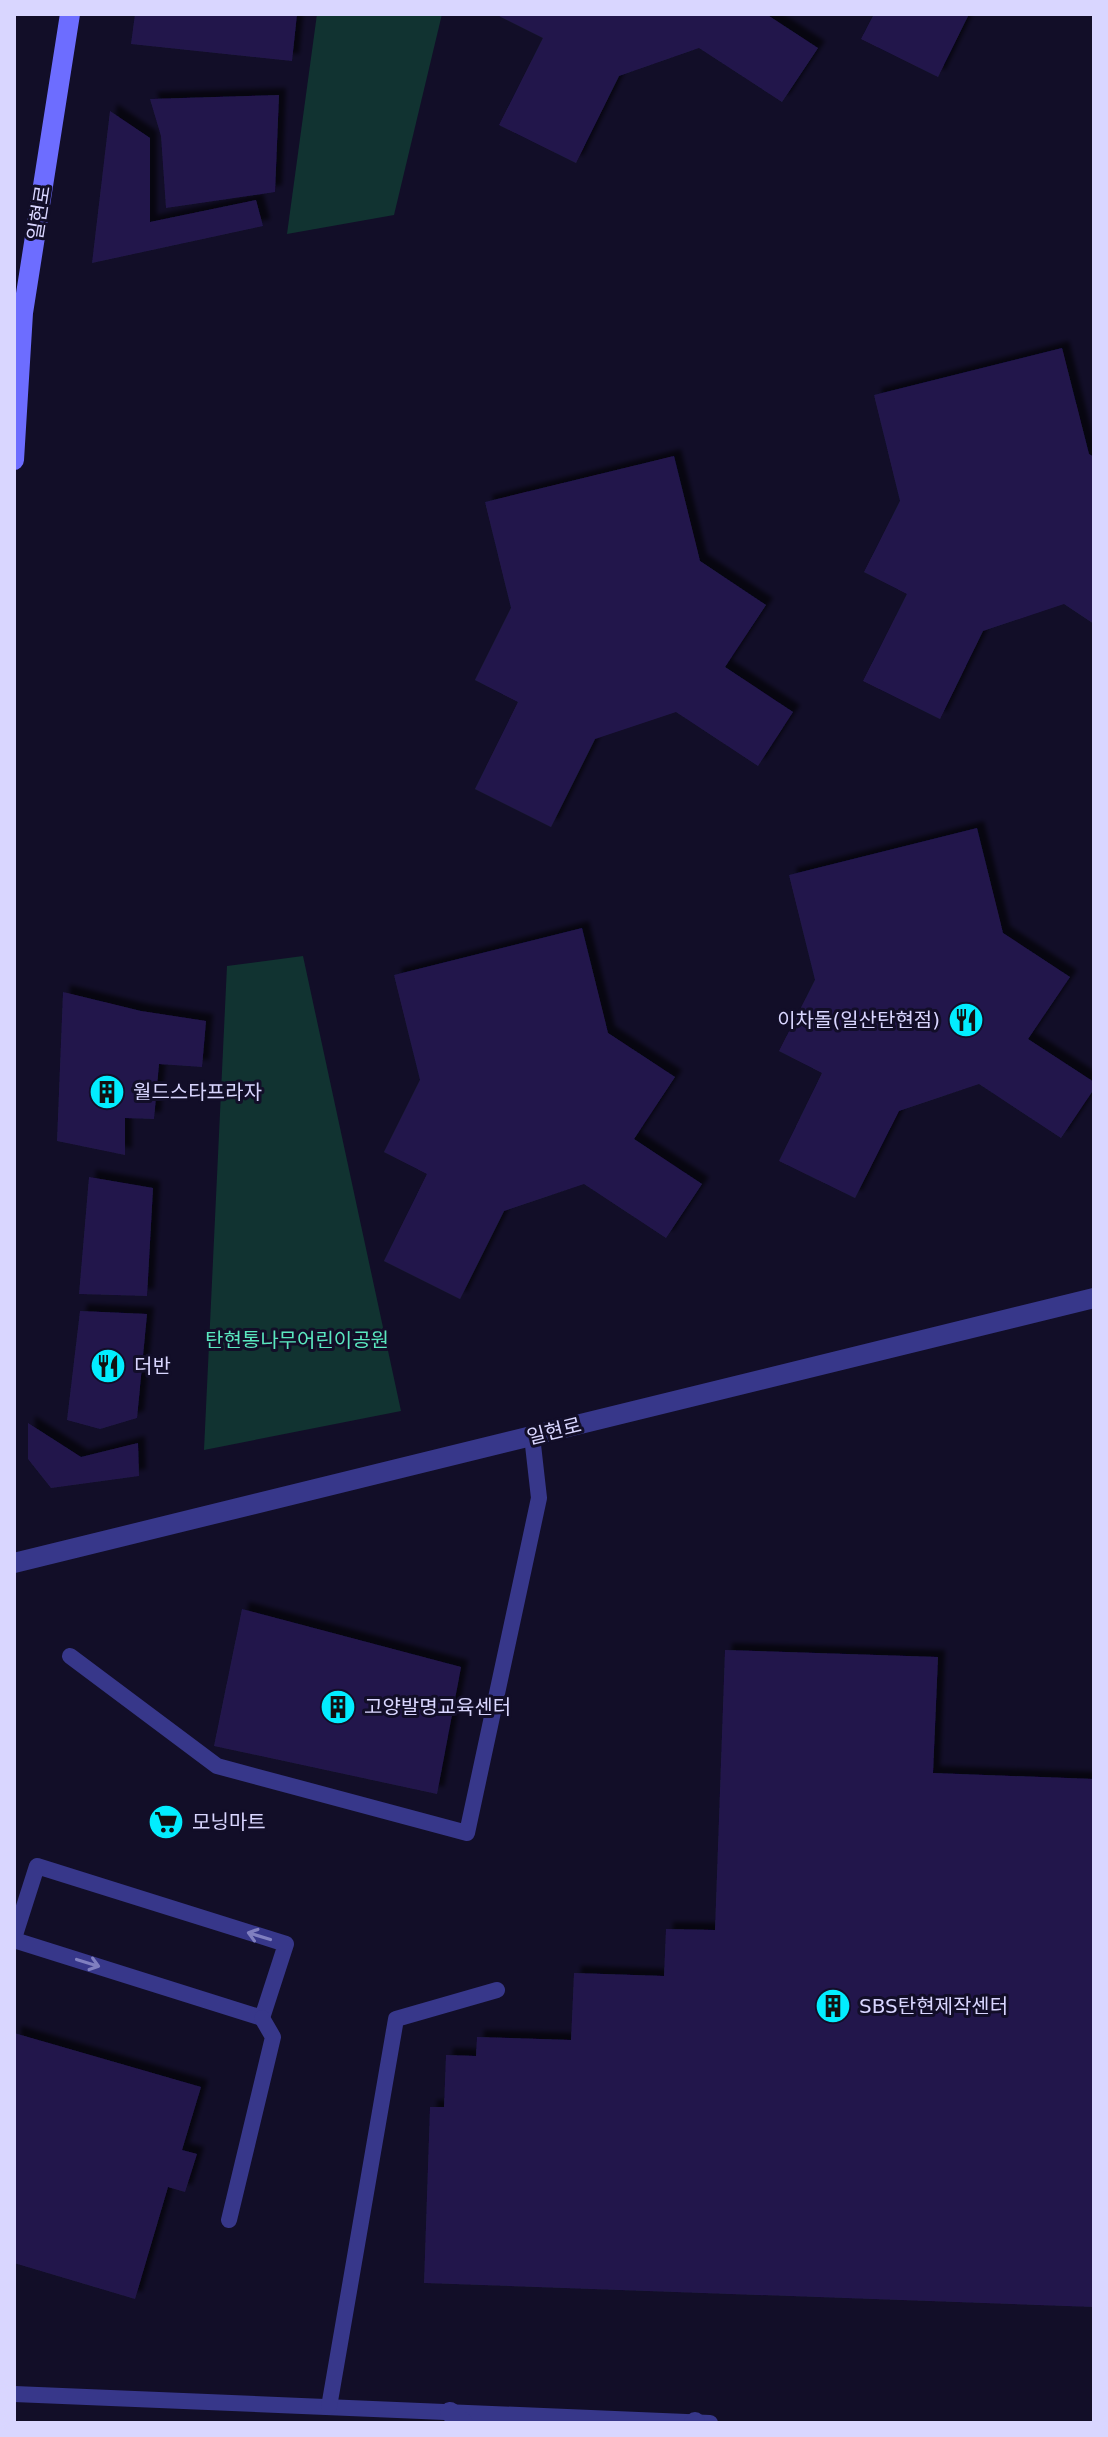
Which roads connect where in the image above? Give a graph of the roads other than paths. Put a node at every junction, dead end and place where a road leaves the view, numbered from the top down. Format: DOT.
graph roads {
  1 [pos="70,14"];
  2 [pos="14,460"];
  3 [pos="1094,1298"];
  4 [pos="532,1436"];
  5 [pos="14,1563"];
  6 [pos="70,1656"];
  7 [pos="14,1939"];
  8 [pos="497,1990"];
  9 [pos="262,2018"];
  10 [pos="229,2220"];
  11 [pos="14,2394"];
  12 [pos="329,2407"];
  13 [pos="456,2418"];
  14 [pos="694,2423"];
  15 [pos="710,2423"];
  1 -- 2 [label="main road, 일현로"];
  3 -- 4 [label="street, 일현로"];
  4 -- 5 [label="street, 일현로"];
  4 -- 6 [label="lane"];
  7 -- 9 [label="lane, one-way"];
  9 -- 7 [label="lane, one-way"];
  8 -- 12 [label="lane"];
  9 -- 10 [label="lane"];
  11 -- 12 [label="lane"];
  12 -- 13 [label="lane"];
  13 -- 14 [label="lane"];
  14 -- 15 [label="lane"];
}
